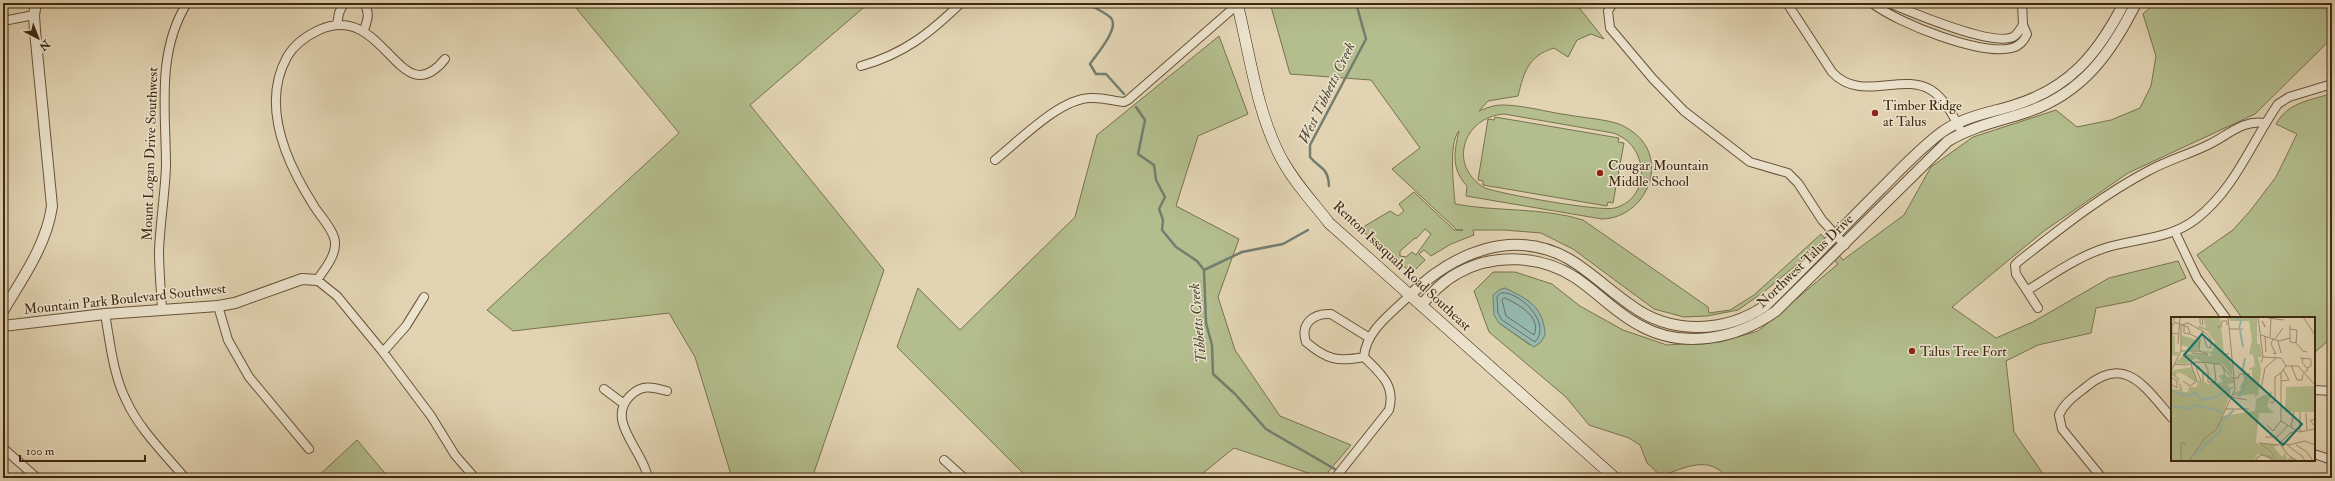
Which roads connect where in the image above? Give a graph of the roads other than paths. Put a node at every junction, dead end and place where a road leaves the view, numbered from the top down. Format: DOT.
graph roads {
  1 [pos="36,3"];
  2 [pos="187,3"];
  3 [pos="344,3"];
  4 [pos="364,3"];
  5 [pos="961,3"];
  6 [pos="1613,3"];
  7 [pos="1787,3"];
  8 [pos="1872,3"];
  9 [pos="1889,3"];
  10 [pos="2022,3"];
  11 [pos="2124,3"];
  12 [pos="2136,3"];
  13 [pos="1237,4"];
  14 [pos="34,15"];
  15 [pos="3,21"];
  16 [pos="337,25"];
  17 [pos="2023,25"];
  18 [pos="364,30"];
  19 [pos="446,59"];
  20 [pos="861,66"];
  21 [pos="2332,84"];
  22 [pos="1957,123"];
  23 [pos="2265,123"];
  24 [pos="1962,133"];
  25 [pos="995,160"];
  26 [pos="2175,232"];
  27 [pos="1835,235"];
  28 [pos="1845,245"];
  29 [pos="317,280"];
  30 [pos="2028,290"];
  31 [pos="1410,295"];
  32 [pos="424,297"];
  33 [pos="1421,305"];
  34 [pos="218,306"];
  35 [pos="2038,308"];
  36 [pos="162,309"];
  37 [pos="3,312"];
  38 [pos="105,314"];
  39 [pos="2225,317"];
  40 [pos="3,326"];
  41 [pos="1368,337"];
  42 [pos="383,352"];
  43 [pos="1364,357"];
  44 [pos="604,389"];
  45 [pos="2315,390"];
  46 [pos="2332,390"];
  47 [pos="667,391"];
  48 [pos="624,404"];
  49 [pos="2171,417"];
  50 [pos="3,448"];
  51 [pos="309,449"];
  52 [pos="2315,454"];
  53 [pos="944,460"];
  54 [pos="2332,460"];
  55 [pos="37,478"];
  56 [pos="185,478"];
  57 [pos="475,478"];
  58 [pos="648,478"];
  59 [pos="964,478"];
  60 [pos="1335,478"];
  61 [pos="1615,478"];
  62 [pos="2102,478"];
  1 -- 14 [label="street"];
  2 -- 36 [label="street, Mount Logan Drive Southwest"];
  3 -- 16 [label="street"];
  4 -- 18 [label="street"];
  5 -- 20 [label="street"];
  6 -- 27 [label="street"];
  7 -- 22 [label="street"];
  8 -- 17 [label="street"];
  9 -- 17 [label="street"];
  10 -- 17 [label="street"];
  11 -- 22 [label="street, Northwest Talus Drive"];
  12 -- 24 [label="street, Northwest Talus Drive"];
  13 -- 25 [label="street"];
  13 -- 31 [label="main road, Renton Issaquah Road Southeast"];
  14 -- 15 [label="street"];
  14 -- 37 [label="street"];
  16 -- 18 [label="street"];
  16 -- 29 [label="street"];
  18 -- 19 [label="street"];
  21 -- 23 [label="street"];
  22 -- 24 [label="street"];
  22 -- 27 [label="street, Northwest Talus Drive"];
  23 -- 26 [label="street"];
  23 -- 30 [label="street"];
  24 -- 28 [label="street, Northwest Talus Drive"];
  26 -- 30 [label="street"];
  26 -- 39 [label="street"];
  27 -- 28 [label="street"];
  27 -- 31 [label="street, Northwest Talus Drive"];
  28 -- 33 [label="street, Northwest Talus Drive"];
  29 -- 34 [label="street, Mountain Park Boulevard Southwest"];
  29 -- 42 [label="street"];
  30 -- 35 [label="street"];
  31 -- 33 [label="main road, Renton Issaquah Road Southeast"];
  31 -- 41 [label="street"];
  32 -- 42 [label="street"];
  33 -- 61 [label="main road, Renton Issaquah Road Southeast"];
  34 -- 36 [label="street, Mountain Park Boulevard Southwest"];
  34 -- 51 [label="street"];
  36 -- 38 [label="street, Mountain Park Boulevard Southwest"];
  38 -- 40 [label="street, Mountain Park Boulevard Southwest"];
  38 -- 56 [label="street"];
  41 -- 43 [label="street"];
  41 -- 43 [label="street"];
  42 -- 57 [label="street"];
  43 -- 60 [label="street"];
  44 -- 48 [label="street"];
  45 -- 46 [label="street"];
  47 -- 48 [label="street"];
  48 -- 58 [label="street"];
  49 -- 62 [label="street"];
  50 -- 55 [label="street"];
  52 -- 54 [label="street"];
  53 -- 59 [label="street"];
}
